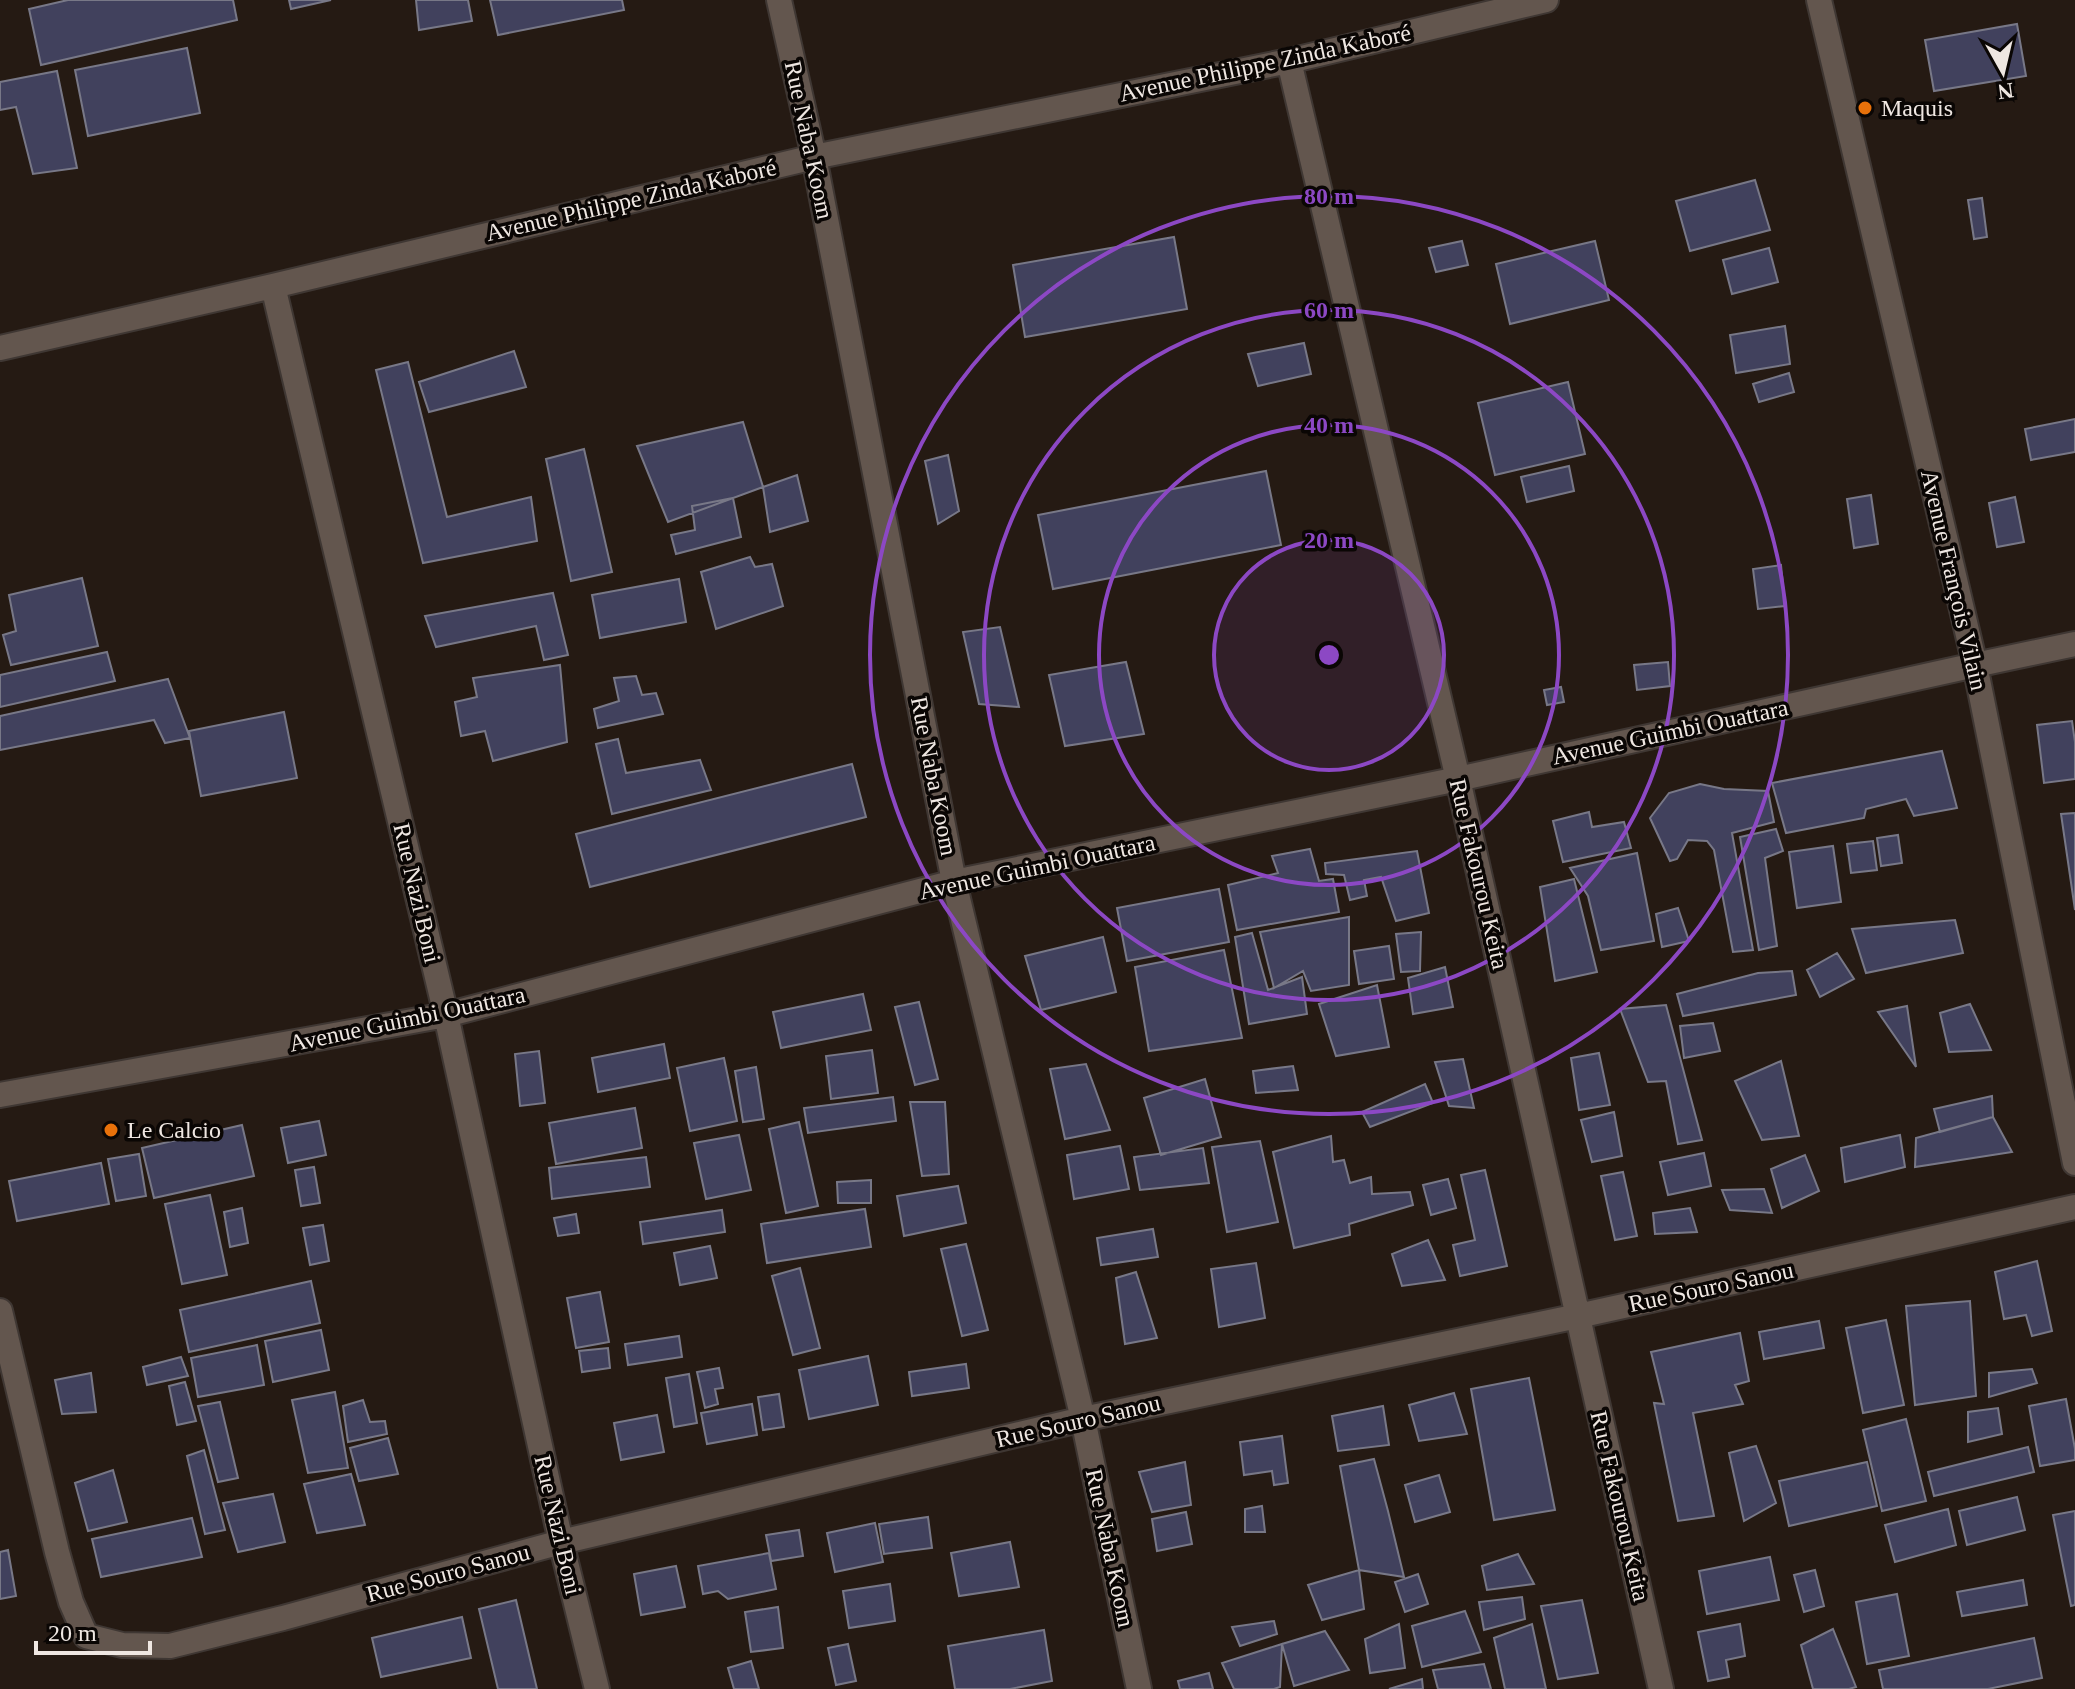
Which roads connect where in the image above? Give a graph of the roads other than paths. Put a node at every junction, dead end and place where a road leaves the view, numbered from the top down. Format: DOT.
graph roads {
  1 [pos="779,0"];
  2 [pos="1546,0"];
  3 [pos="1819,0"];
  4 [pos="1289,61"];
  5 [pos="814,157"];
  6 [pos="273,286"];
  7 [pos="0,348"];
  8 [pos="2075,644"];
  9 [pos="1975,665"];
  10 [pos="1458,779"];
  11 [pos="954,882"];
  12 [pos="446,1015"];
  13 [pos="0,1095"];
  14 [pos="2075,1163"];
  15 [pos="2075,1207"];
  16 [pos="0,1311"];
  17 [pos="1578,1316"];
  18 [pos="1083,1419"];
  19 [pos="561,1542"];
  20 [pos="597,1689"];
  21 [pos="1139,1689"];
  22 [pos="1661,1689"];
  1 -- 5 [label="street, Rue Naba Koom"];
  2 -- 4 [label="street, Avenue Philippe Zinda Kaboré"];
  3 -- 9 [label="street, Avenue François Vilain"];
  4 -- 5 [label="street, Avenue Philippe Zinda Kaboré"];
  4 -- 10 [label="street, Rue Fakourou Keita"];
  5 -- 6 [label="street, Avenue Philippe Zinda Kaboré"];
  5 -- 11 [label="street, Rue Naba Koom"];
  6 -- 7 [label="street, Avenue Philippe Zinda Kaboré"];
  6 -- 12 [label="street, Rue Nazi Boni"];
  8 -- 9 [label="street, Avenue Guimbi Ouattara"];
  9 -- 10 [label="street, Avenue Guimbi Ouattara"];
  9 -- 14 [label="street, Avenue François Vilain"];
  10 -- 11 [label="street, Avenue Guimbi Ouattara"];
  10 -- 17 [label="street, Rue Fakourou Keita"];
  11 -- 12 [label="street, Avenue Guimbi Ouattara"];
  11 -- 18 [label="street, Rue Naba Koom"];
  12 -- 13 [label="street, Avenue Guimbi Ouattara"];
  12 -- 19 [label="street, Rue Nazi Boni"];
  15 -- 17 [label="street, Rue Souro Sanou"];
  16 -- 19 [label="street, Rue Souro Sanou"];
  17 -- 18 [label="street, Rue Souro Sanou"];
  17 -- 22 [label="street, Rue Fakourou Keita"];
  18 -- 19 [label="street, Rue Souro Sanou"];
  18 -- 21 [label="street, Rue Naba Koom"];
  19 -- 20 [label="street, Rue Nazi Boni"];
}
